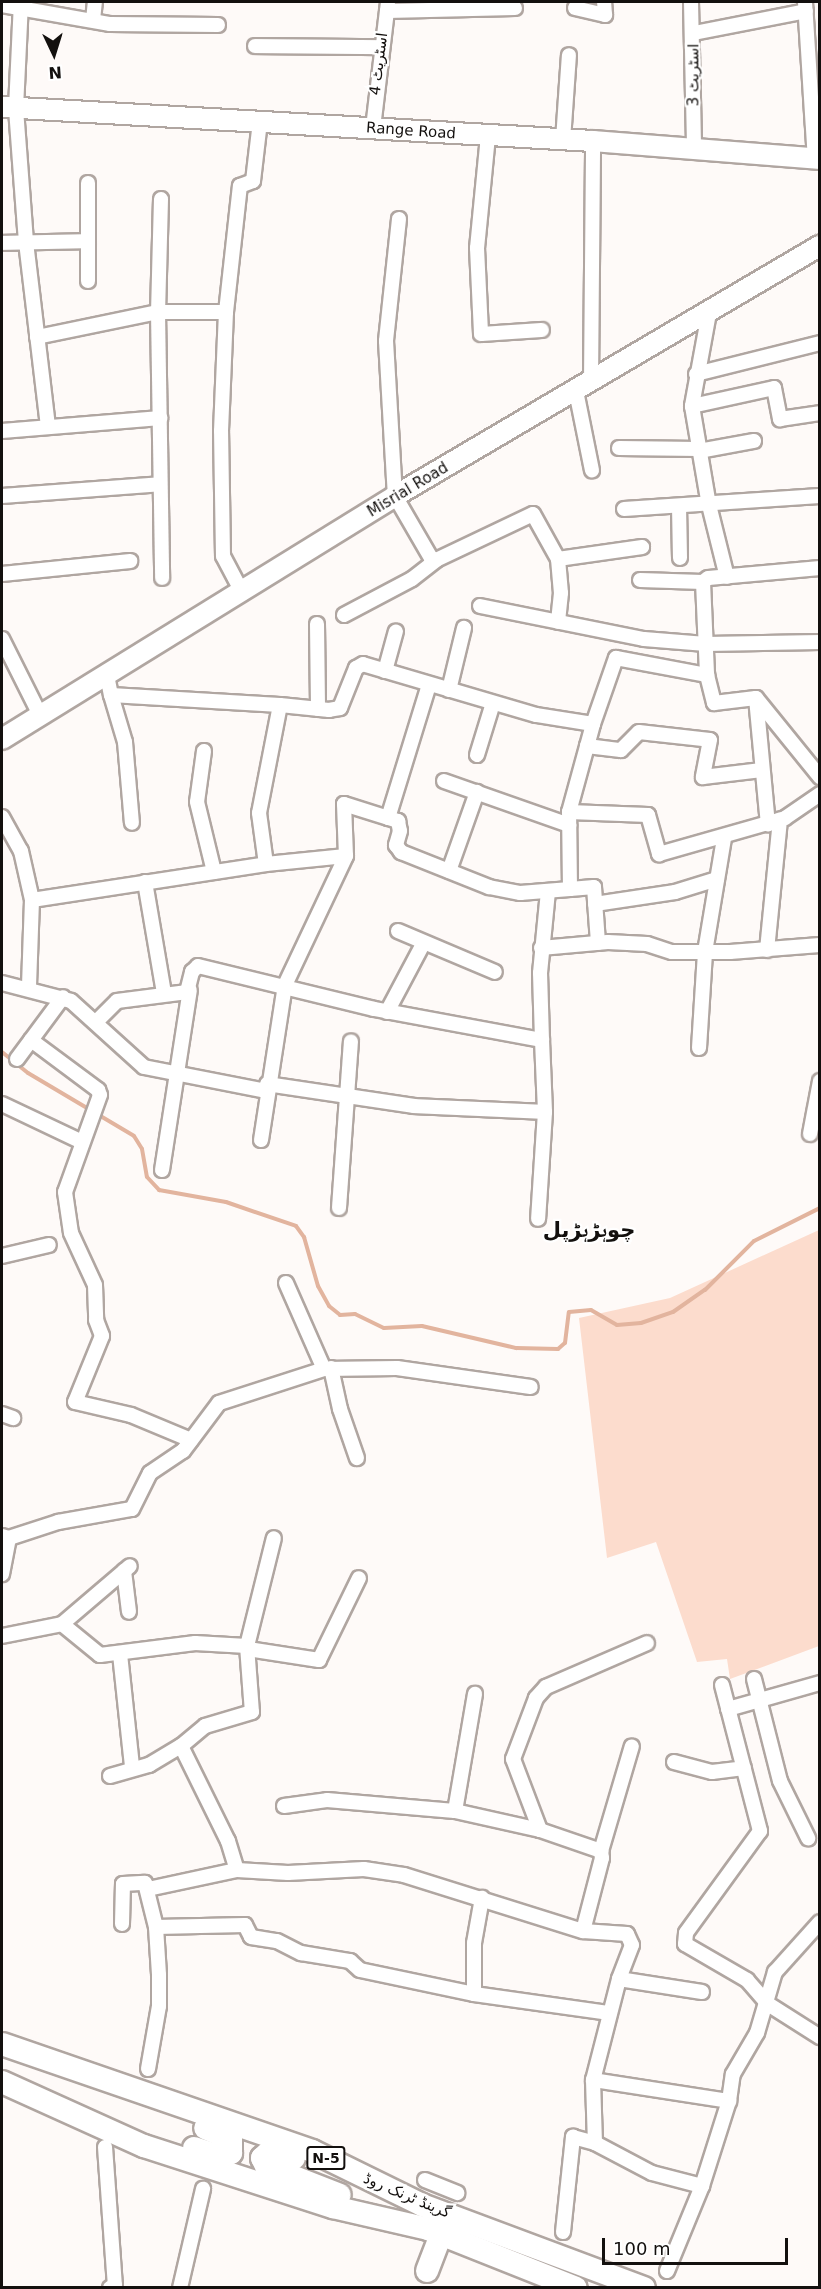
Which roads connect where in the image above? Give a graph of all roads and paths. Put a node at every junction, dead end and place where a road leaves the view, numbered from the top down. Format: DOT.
graph roads {
  1 [pos="95,2"];
  2 [pos="604,2"];
  3 [pos="691,2"];
  4 [pos="21,4"];
  5 [pos="2,5"];
  6 [pos="387,6"];
  7 [pos="805,6"];
  8 [pos="515,8"];
  9 [pos="574,8"];
  10 [pos="93,20"];
  11 [pos="218,25"];
  12 [pos="694,33"];
  13 [pos="255,46"];
  14 [pos="382,47"];
  15 [pos="568,56"];
  16 [pos="9,108"];
  17 [pos="260,121"];
  18 [pos="373,128"];
  19 [pos="488,136"];
  20 [pos="563,140"];
  21 [pos="593,141"];
  22 [pos="694,149"];
  23 [pos="817,159"];
  24 [pos="88,183"];
  25 [pos="161,199"];
  26 [pos="399,219"];
  27 [pos="88,241"];
  28 [pos="26,242"];
  29 [pos="2,243"];
  30 [pos="819,246"];
  31 [pos="88,281"];
  32 [pos="158,312"];
  33 [pos="226,312"];
  34 [pos="709,313"];
  35 [pos="542,330"];
  36 [pos="37,337"];
  37 [pos="819,343"];
  38 [pos="696,374"];
  39 [pos="584,387"];
  40 [pos="692,406"];
  41 [pos="819,412"];
  42 [pos="160,418"];
  43 [pos="48,428"];
  44 [pos="2,431"];
  45 [pos="754,441"];
  46 [pos="619,448"];
  47 [pos="699,450"];
  48 [pos="592,470"];
  49 [pos="160,484"];
  50 [pos="2,496"];
  51 [pos="396,496"];
  52 [pos="819,496"];
  53 [pos="709,505"];
  54 [pos="679,506"];
  55 [pos="624,508"];
  56 [pos="642,547"];
  57 [pos="680,558"];
  58 [pos="558,559"];
  59 [pos="436,560"];
  60 [pos="130,561"];
  61 [pos="819,568"];
  62 [pos="2,574"];
  63 [pos="727,577"];
  64 [pos="162,578"];
  65 [pos="640,580"];
  66 [pos="704,582"];
  67 [pos="242,592"];
  68 [pos="480,606"];
  69 [pos="344,615"];
  70 [pos="558,622"];
  71 [pos="317,624"];
  72 [pos="464,628"];
  73 [pos="396,631"];
  74 [pos="2,639"];
  75 [pos="819,642"];
  76 [pos="706,644"];
  77 [pos="385,671"];
  78 [pos="107,675"];
  79 [pos="707,675"];
  80 [pos="429,685"];
  81 [pos="449,690"];
  82 [pos="111,695"];
  83 [pos="756,699"];
  84 [pos="493,703"];
  85 [pos="280,705"];
  86 [pos="318,709"];
  87 [pos="40,715"];
  88 [pos="593,724"];
  89 [pos="2,740"];
  90 [pos="587,746"];
  91 [pos="204,752"];
  92 [pos="477,755"];
  93 [pos="762,770"];
  94 [pos="819,777"];
  95 [pos="444,781"];
  96 [pos="477,792"];
  97 [pos="819,794"];
  98 [pos="2,817"];
  99 [pos="388,818"];
  100 [pos="569,819"];
  101 [pos="774,822"];
  102 [pos="132,823"];
  103 [pos="724,838"];
  104 [pos="346,856"];
  105 [pos="266,864"];
  106 [pos="449,871"];
  107 [pos="214,872"];
  108 [pos="717,879"];
  109 [pos="146,882"];
  110 [pos="570,889"];
  111 [pos="549,892"];
  112 [pos="32,900"];
  113 [pos="595,904"];
  114 [pos="399,931"];
  115 [pos="598,942"];
  116 [pos="423,944"];
  117 [pos="819,945"];
  118 [pos="541,948"];
  119 [pos="767,950"];
  120 [pos="705,952"];
  121 [pos="495,972"];
  122 [pos="2,983"];
  123 [pos="285,985"];
  124 [pos="29,988"];
  125 [pos="190,990"];
  126 [pos="164,993"];
  127 [pos="63,998"];
  128 [pos="387,1012"];
  129 [pos="97,1021"];
  130 [pos="31,1040"];
  131 [pos="542,1040"];
  132 [pos="351,1041"];
  133 [pos="699,1048"];
  134 [pos="17,1059"];
  135 [pos="177,1075"];
  136 [pos="819,1081"];
  137 [pos="267,1088"];
  138 [pos="346,1098"];
  139 [pos="2,1104"];
  140 [pos="545,1112"];
  141 [pos="810,1134"];
  142 [pos="261,1140"];
  143 [pos="82,1142"];
  144 [pos="162,1170"];
  145 [pos="339,1208"];
  146 [pos="538,1219"];
  147 [pos="49,1245"];
  148 [pos="2,1256"];
  149 [pos="286,1283"];
  150 [pos="328,1369"];
  151 [pos="531,1387"];
  152 [pos="191,1440"];
  153 [pos="357,1458"];
  154 [pos="5,1537"];
  155 [pos="274,1538"];
  156 [pos="2,1574"];
  157 [pos="359,1578"];
  158 [pos="129,1612"];
  159 [pos="62,1624"];
  160 [pos="2,1636"];
  161 [pos="647,1643"];
  162 [pos="247,1647"];
  163 [pos="120,1654"];
  164 [pos="754,1679"];
  165 [pos="819,1683"];
  166 [pos="722,1685"];
  167 [pos="475,1694"];
  168 [pos="761,1700"];
  169 [pos="728,1709"];
  170 [pos="181,1746"];
  171 [pos="632,1746"];
  172 [pos="674,1762"];
  173 [pos="132,1767"];
  174 [pos="744,1768"];
  175 [pos="110,1776"];
  176 [pos="284,1806"];
  177 [pos="455,1811"];
  178 [pos="540,1830"];
  179 [pos="808,1838"];
  180 [pos="601,1851"];
  181 [pos="237,1870"];
  182 [pos="148,1889"];
  183 [pos="482,1898"];
  184 [pos="819,1922"];
  185 [pos="122,1924"];
  186 [pos="156,1927"];
  187 [pos="583,1931"];
  188 [pos="619,1979"];
  189 [pos="702,1992"];
  190 [pos="474,1994"];
  191 [pos="768,2004"];
  192 [pos="610,2013"];
  193 [pos="819,2037"];
  194 [pos="8,2047"];
  195 [pos="148,2069"];
  196 [pos="593,2080"];
  197 [pos="7,2084"];
  198 [pos="729,2101"];
  199 [pos="595,2143"];
  200 [pos="105,2147"];
  201 [pos="425,2181"];
  202 [pos="702,2186"];
  203 [pos="203,2189"];
  204 [pos="458,2193"];
  205 [pos="397,2194"];
  206 [pos="435,2232"];
  207 [pos="563,2232"];
  208 [pos="427,2271"];
  209 [pos="667,2271"];
  210 [pos="113,2287"];
  211 [pos="180,2288"];
  212 [pos="576,2288"];
  213 [pos="644,2288"];
  1 -- 10 [label="street"];
  2 -- 9 [label="street"];
  3 -- 12 [label="street, اسٹریٹ 3"];
  4 -- 5 [label="street"];
  4 -- 10 [label="street"];
  4 -- 16 [label="street"];
  6 -- 8 [label="street"];
  6 -- 14 [label="street, اسٹریٹ 4"];
  7 -- 12 [label="street"];
  7 -- 23 [label="street"];
  10 -- 11 [label="street"];
  12 -- 22 [label="street, اسٹریٹ 3"];
  13 -- 14 [label="street"];
  14 -- 18 [label="street, اسٹریٹ 4"];
  15 -- 20 [label="street"];
  16 -- 17 [label="main road, Range Road"];
  16 -- 28 [label="street"];
  17 -- 18 [label="main road, Range Road"];
  17 -- 33 [label="street"];
  18 -- 19 [label="main road, Range Road"];
  19 -- 20 [label="main road, Range Road"];
  19 -- 35 [label="street"];
  20 -- 21 [label="main road, Range Road"];
  21 -- 22 [label="main road, Range Road"];
  21 -- 39 [label="street"];
  22 -- 23 [label="main road, Range Road"];
  24 -- 27 [label="street"];
  25 -- 32 [label="street"];
  26 -- 51 [label="street"];
  27 -- 28 [label="street"];
  27 -- 31 [label="street"];
  28 -- 29 [label="street"];
  28 -- 36 [label="street"];
  30 -- 34 [label="main road, Misrial Road"];
  32 -- 33 [label="street"];
  32 -- 36 [label="street"];
  32 -- 42 [label="street"];
  33 -- 67 [label="street"];
  34 -- 38 [label="street"];
  34 -- 39 [label="main road, Misrial Road"];
  36 -- 43 [label="street"];
  37 -- 38 [label="street"];
  38 -- 40 [label="street"];
  39 -- 48 [label="street"];
  39 -- 51 [label="main road, Misrial Road"];
  40 -- 41 [label="street"];
  40 -- 47 [label="street"];
  42 -- 43 [label="street"];
  42 -- 49 [label="street"];
  43 -- 44 [label="street"];
  45 -- 47 [label="street"];
  46 -- 47 [label="street"];
  47 -- 53 [label="street"];
  49 -- 50 [label="street"];
  49 -- 64 [label="street"];
  51 -- 59 [label="street"];
  51 -- 67 [label="main road, Misrial Road"];
  52 -- 53 [label="street"];
  53 -- 54 [label="street"];
  53 -- 63 [label="street"];
  54 -- 55 [label="street"];
  54 -- 57 [label="street"];
  56 -- 58 [label="street"];
  58 -- 59 [label="street"];
  58 -- 70 [label="street"];
  59 -- 69 [label="street"];
  60 -- 62 [label="street"];
  61 -- 63 [label="street"];
  63 -- 66 [label="street"];
  65 -- 66 [label="street"];
  66 -- 76 [label="street"];
  67 -- 78 [label="main road, Misrial Road"];
  68 -- 70 [label="street"];
  70 -- 76 [label="street"];
  71 -- 86 [label="street"];
  72 -- 81 [label="street"];
  73 -- 77 [label="street"];
  74 -- 87 [label="street"];
  75 -- 76 [label="street"];
  76 -- 79 [label="street"];
  77 -- 80 [label="street"];
  77 -- 86 [label="street"];
  78 -- 82 [label="street"];
  78 -- 87 [label="main road, Misrial Road"];
  79 -- 83 [label="street"];
  79 -- 88 [label="street"];
  80 -- 81 [label="street"];
  80 -- 99 [label="street"];
  81 -- 84 [label="street"];
  82 -- 85 [label="street"];
  82 -- 102 [label="street"];
  83 -- 93 [label="street"];
  83 -- 94 [label="street"];
  84 -- 88 [label="street"];
  84 -- 92 [label="street"];
  85 -- 86 [label="street"];
  85 -- 105 [label="street"];
  87 -- 89 [label="main road, Misrial Road"];
  88 -- 90 [label="street"];
  90 -- 93 [label="street"];
  90 -- 100 [label="street"];
  91 -- 107 [label="street"];
  93 -- 101 [label="street"];
  95 -- 96 [label="street"];
  96 -- 100 [label="street"];
  96 -- 106 [label="street"];
  97 -- 101 [label="street"];
  98 -- 112 [label="street"];
  99 -- 104 [label="street"];
  99 -- 106 [label="street"];
  100 -- 103 [label="street"];
  100 -- 110 [label="street"];
  101 -- 103 [label="street"];
  101 -- 119 [label="street"];
  103 -- 108 [label="street"];
  104 -- 105 [label="street"];
  104 -- 123 [label="street"];
  105 -- 107 [label="street"];
  106 -- 111 [label="street"];
  107 -- 109 [label="street"];
  108 -- 113 [label="street"];
  108 -- 120 [label="street"];
  109 -- 112 [label="street"];
  109 -- 126 [label="street"];
  110 -- 111 [label="street"];
  110 -- 113 [label="street"];
  111 -- 118 [label="street"];
  112 -- 124 [label="street"];
  113 -- 115 [label="street"];
  114 -- 116 [label="street"];
  115 -- 118 [label="street"];
  115 -- 120 [label="street"];
  116 -- 121 [label="street"];
  116 -- 128 [label="street"];
  117 -- 119 [label="street"];
  118 -- 131 [label="street"];
  119 -- 120 [label="street"];
  120 -- 133 [label="street"];
  122 -- 124 [label="street"];
  123 -- 125 [label="street"];
  123 -- 128 [label="street"];
  123 -- 137 [label="street"];
  124 -- 127 [label="street"];
  125 -- 126 [label="street"];
  125 -- 135 [label="street"];
  126 -- 129 [label="street"];
  127 -- 129 [label="street"];
  127 -- 130 [label="street"];
  128 -- 131 [label="street"];
  129 -- 135 [label="street"];
  130 -- 134 [label="street"];
  130 -- 143 [label="street"];
  131 -- 140 [label="street"];
  132 -- 138 [label="street"];
  135 -- 137 [label="street"];
  135 -- 144 [label="street"];
  136 -- 141 [label="street"];
  137 -- 138 [label="street"];
  137 -- 142 [label="street"];
  138 -- 140 [label="street"];
  138 -- 145 [label="street"];
  139 -- 143 [label="street"];
  140 -- 146 [label="street"];
  143 -- 152 [label="street"];
  147 -- 148 [label="street"];
  149 -- 150 [label="street"];
  150 -- 151 [label="street"];
  150 -- 152 [label="street"];
  150 -- 153 [label="street"];
  152 -- 154 [label="street"];
  154 -- 156 [label="street"];
  155 -- 162 [label="street"];
  157 -- 162 [label="street"];
  158 -- 159 [label="street"];
  159 -- 160 [label="street"];
  159 -- 163 [label="street"];
  161 -- 178 [label="street"];
  162 -- 163 [label="street"];
  162 -- 170 [label="street"];
  163 -- 173 [label="street"];
  164 -- 168 [label="street"];
  165 -- 168 [label="street"];
  166 -- 169 [label="street"];
  167 -- 177 [label="street"];
  168 -- 169 [label="street"];
  168 -- 179 [label="street"];
  169 -- 174 [label="street"];
  170 -- 173 [label="street"];
  170 -- 181 [label="street"];
  171 -- 180 [label="street"];
  172 -- 174 [label="street"];
  173 -- 175 [label="street"];
  174 -- 191 [label="street"];
  176 -- 177 [label="street"];
  177 -- 178 [label="street"];
  178 -- 180 [label="street"];
  180 -- 187 [label="street"];
  181 -- 182 [label="street"];
  181 -- 183 [label="street"];
  182 -- 185 [label="street"];
  182 -- 186 [label="street"];
  183 -- 187 [label="street"];
  183 -- 190 [label="street"];
  184 -- 191 [label="street"];
  186 -- 190 [label="street"];
  186 -- 195 [label="street"];
  187 -- 188 [label="street"];
  188 -- 189 [label="street"];
  188 -- 192 [label="street"];
  190 -- 192 [label="street"];
  191 -- 193 [label="street"];
  191 -- 198 [label="street"];
  192 -- 196 [label="street"];
  194 -- 197 [label="highway"];
  194 -- 205 [label="highway, گرینڈ ٹرنک روڈ / N-5"];
  196 -- 198 [label="street"];
  196 -- 199 [label="street"];
  197 -- 206 [label="highway, گرینڈ ٹرنک روڈ"];
  198 -- 202 [label="street"];
  199 -- 202 [label="street"];
  199 -- 207 [label="street"];
  200 -- 210 [label="street"];
  201 -- 204 [label="street"];
  202 -- 209 [label="street"];
  203 -- 211 [label="street"];
  205 -- 206 [label="highway"];
  205 -- 213 [label="highway, گرینڈ ٹرنک روڈ / N-5"];
  206 -- 208 [label="highway"];
  206 -- 212 [label="highway, گرینڈ ٹرنک روڈ"];
}
